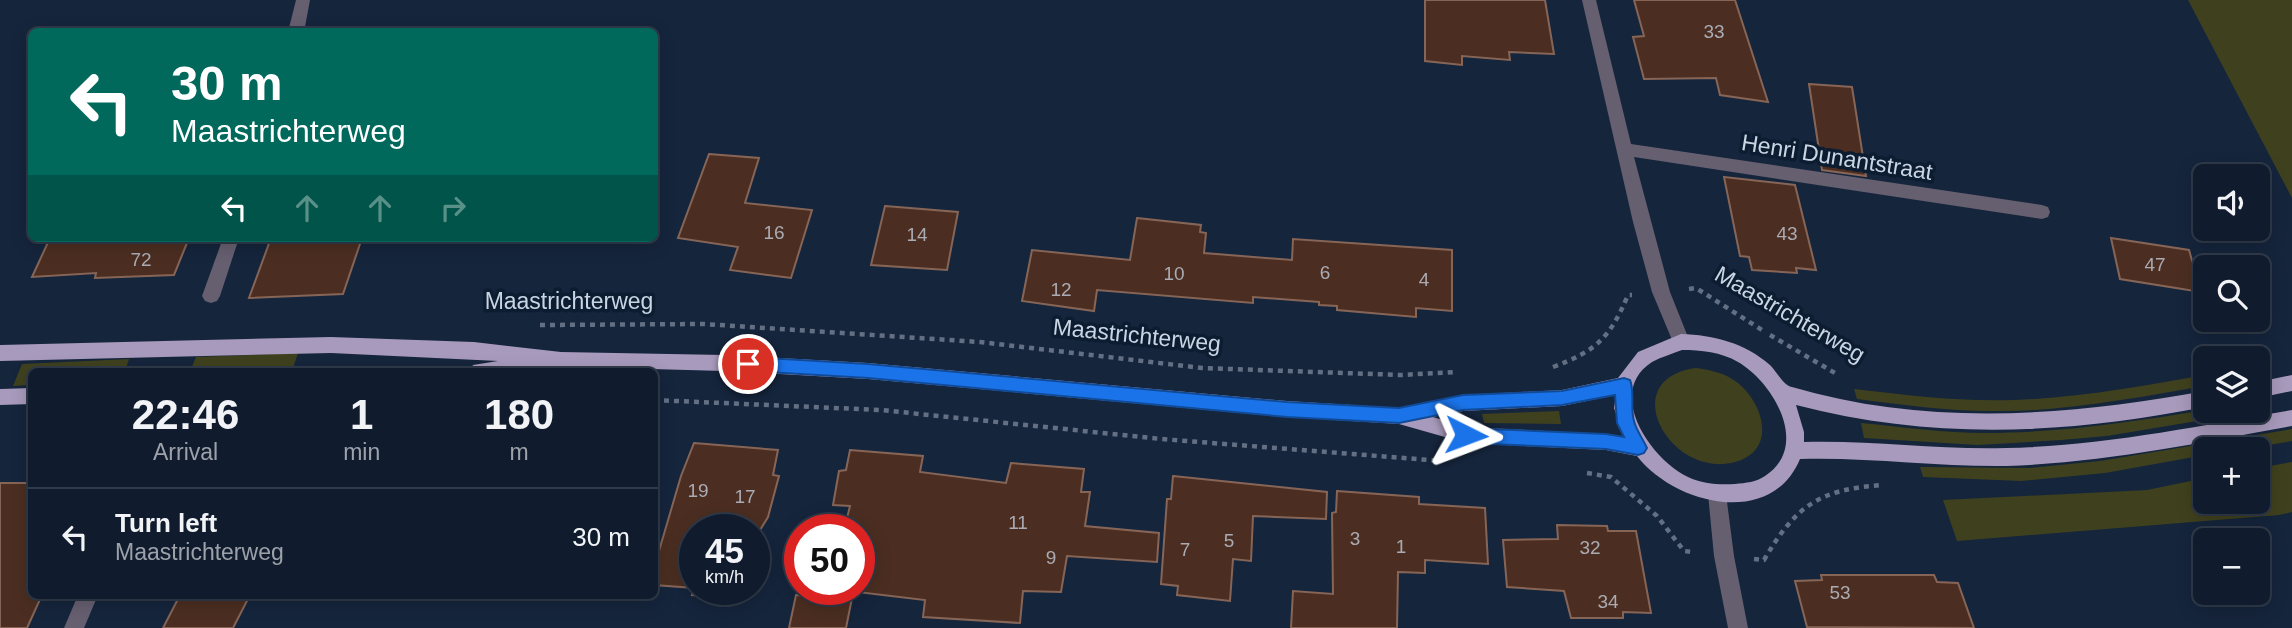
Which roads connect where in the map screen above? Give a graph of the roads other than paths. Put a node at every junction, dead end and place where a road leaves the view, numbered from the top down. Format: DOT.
graph roads {
  1 [pos="303,0"];
  2 [pos="1589,0"];
  3 [pos="297,28"];
  4 [pos="1624,149"];
  5 [pos="2042,212"];
  6 [pos="230,242"];
  7 [pos="211,296"];
  8 [pos="1681,342"];
  9 [pos="0,354"];
  10 [pos="561,360"];
  11 [pos="501,368"];
  12 [pos="2292,383"];
  13 [pos="1624,385"];
  14 [pos="2270,388"];
  15 [pos="1783,393"];
  16 [pos="28,396"];
  17 [pos="0,397"];
  18 [pos="2193,401"];
  19 [pos="1399,416"];
  20 [pos="2292,418"];
  21 [pos="1638,448"];
  22 [pos="1793,451"];
  23 [pos="1717,494"];
  24 [pos="86,599"];
  25 [pos="74,628"];
  26 [pos="1738,628"];
  1 -- 3 [label="street"];
  2 -- 4 [label="street"];
  4 -- 5 [label="street, Henri Dunantstraat"];
  4 -- 8 [label="street"];
  6 -- 7 [label="street"];
  8 -- 13 [label="main road"];
  8 -- 15 [label="main road"];
  9 -- 10 [label="main road"];
  10 -- 11 [label="main road"];
  10 -- 19 [label="main road"];
  12 -- 14 [label="main road"];
  13 -- 19 [label="main road"];
  13 -- 21 [label="main road"];
  15 -- 18 [label="main road"];
  15 -- 22 [label="main road"];
  16 -- 17 [label="main road"];
  19 -- 21 [label="main road"];
  20 -- 22 [label="main road"];
  21 -- 23 [label="main road"];
  22 -- 23 [label="main road"];
  23 -- 26 [label="street"];
  24 -- 25 [label="street"];
}
